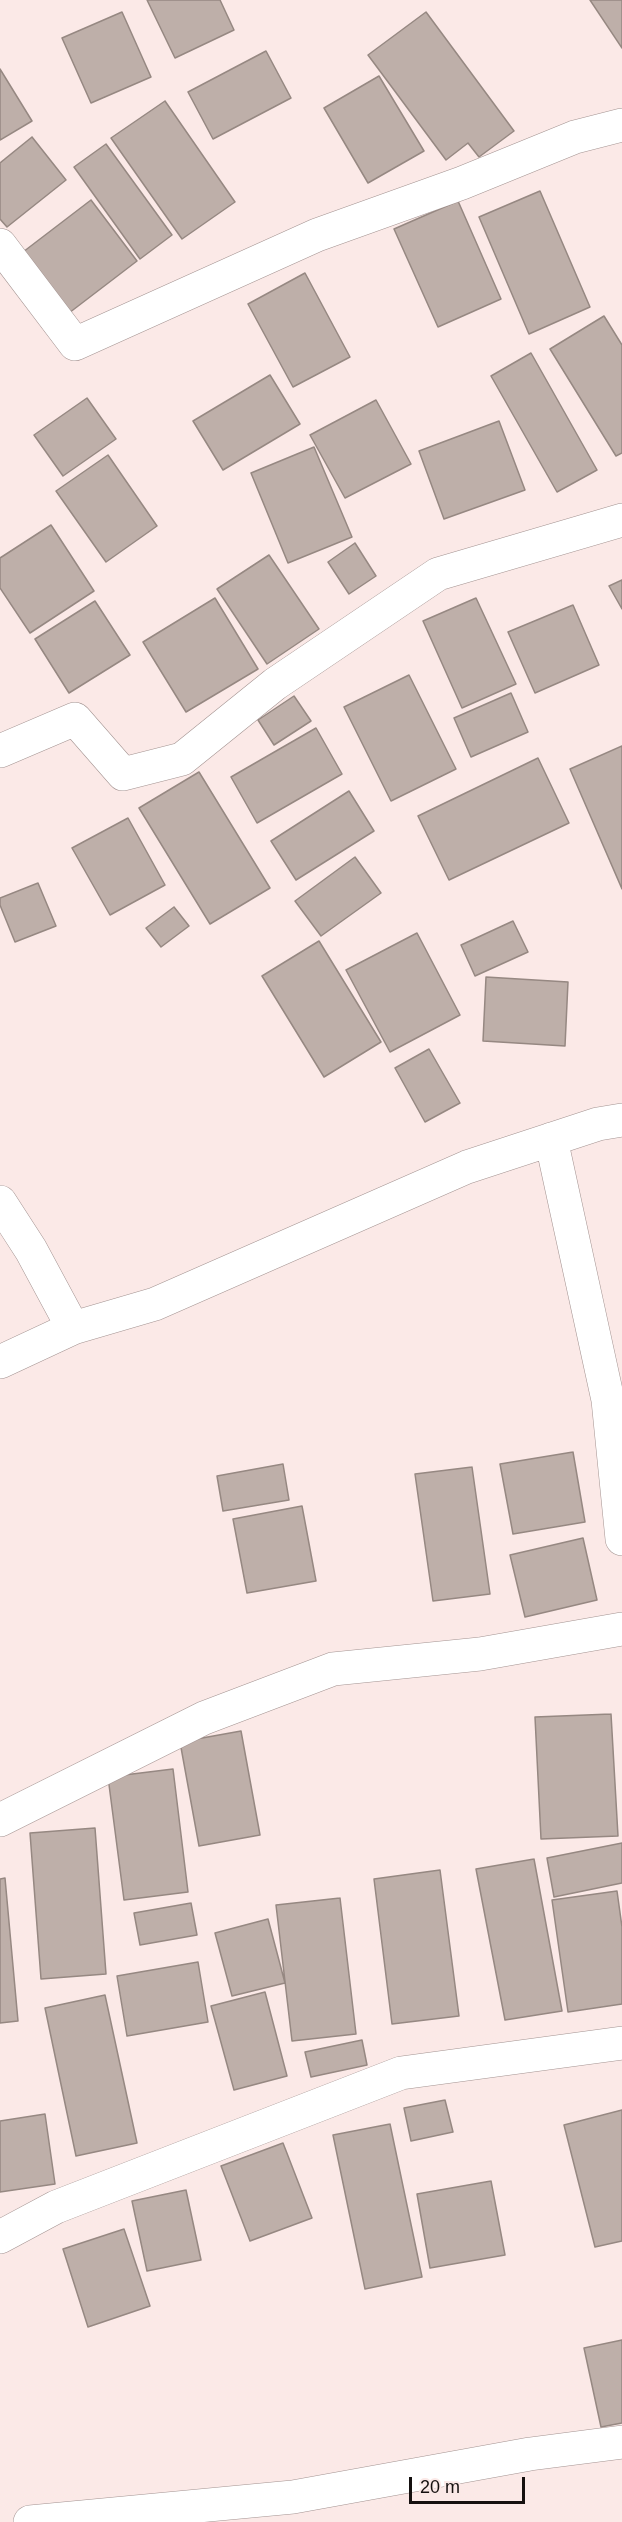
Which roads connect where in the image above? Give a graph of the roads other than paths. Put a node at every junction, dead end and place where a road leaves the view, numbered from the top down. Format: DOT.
graph roads {
  1 [pos="622,125"];
  2 [pos="0,245"];
  3 [pos="622,520"];
  4 [pos="0,751"];
  5 [pos="622,1120"];
  6 [pos="551,1139"];
  7 [pos="0,1202"];
  8 [pos="73,1328"];
  9 [pos="0,1362"];
  10 [pos="622,1539"];
  11 [pos="622,1629"];
  12 [pos="0,1820"];
  13 [pos="622,2043"];
  14 [pos="0,2237"];
  15 [pos="622,2442"];
  16 [pos="30,2522"];
  1 -- 2 [label="street"];
  3 -- 4 [label="street"];
  5 -- 6 [label="street"];
  6 -- 8 [label="street"];
  6 -- 10 [label="street"];
  7 -- 8 [label="street"];
  8 -- 9 [label="street"];
  11 -- 12 [label="street"];
  13 -- 14 [label="street"];
  15 -- 16 [label="street"];
}
